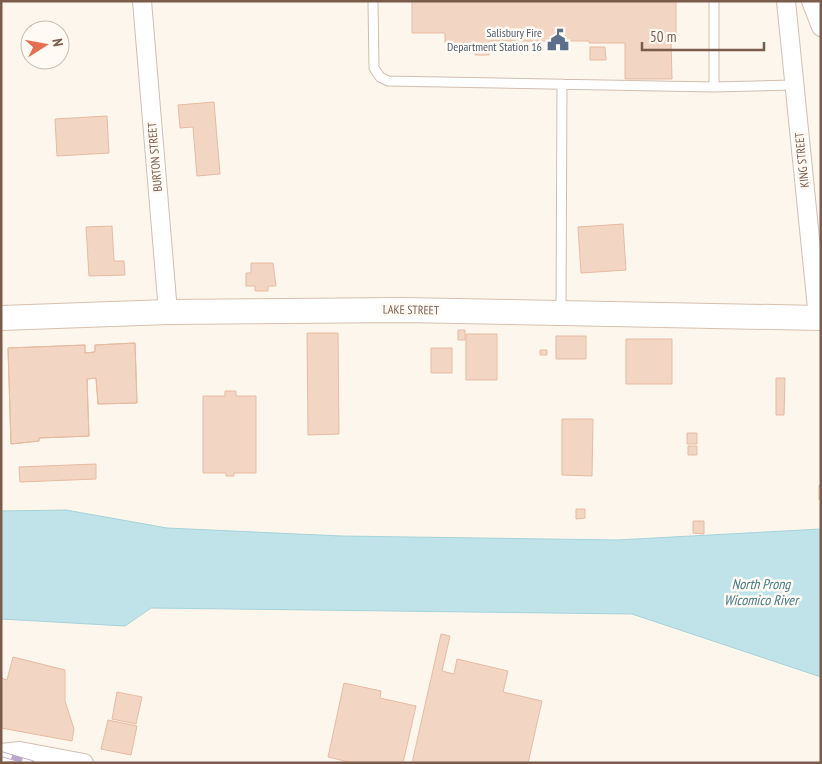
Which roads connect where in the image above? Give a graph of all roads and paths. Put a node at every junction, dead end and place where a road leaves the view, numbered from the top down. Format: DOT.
graph roads {
  1 [pos="142,1"];
  2 [pos="373,1"];
  3 [pos="714,1"];
  4 [pos="786,1"];
  5 [pos="811,1"];
  6 [pos="821,27"];
  7 [pos="562,84"];
  8 [pos="794,85"];
  9 [pos="714,87"];
  10 [pos="168,312"];
  11 [pos="561,314"];
  12 [pos="1,318"];
  13 [pos="820,318"];
  14 [pos="1,753"];
  15 [pos="84,763"];
  1 -- 10 [label="street, BURTON STREET"];
  2 -- 7 [label="lane"];
  3 -- 9 [label="lane"];
  4 -- 8 [label="street, KING STREET"];
  5 -- 6 [label="street"];
  7 -- 9 [label="lane"];
  7 -- 11 [label="lane"];
  8 -- 9 [label="lane"];
  8 -- 13 [label="street, KING STREET"];
  10 -- 11 [label="street, LAKE STREET"];
  10 -- 12 [label="street, LAKE STREET"];
  11 -- 13 [label="street, LAKE STREET"];
  14 -- 15 [label="street"];
}
